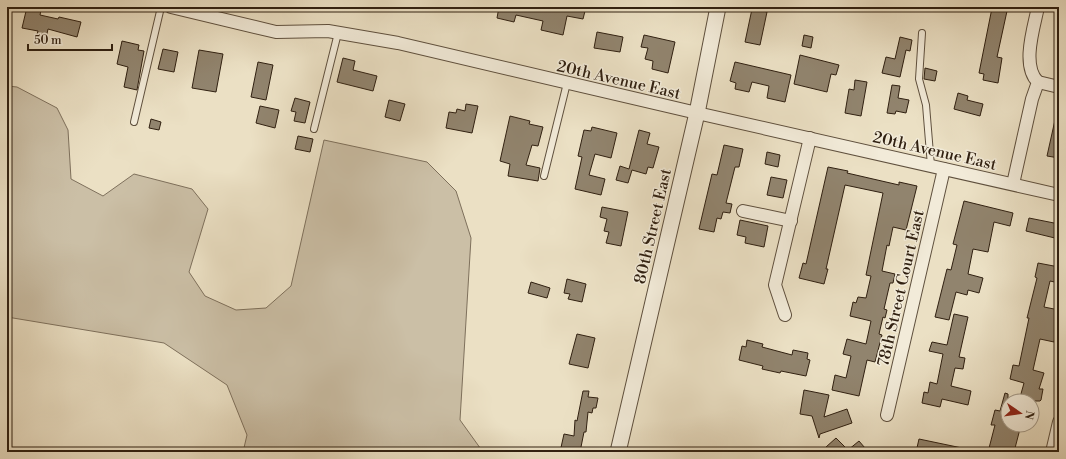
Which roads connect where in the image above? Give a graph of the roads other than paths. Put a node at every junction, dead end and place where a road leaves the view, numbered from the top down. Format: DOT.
graph roads {
  1 [pos="162,7"];
  2 [pos="171,7"];
  3 [pos="718,7"];
  4 [pos="1038,7"];
  5 [pos="338,33"];
  6 [pos="922,34"];
  7 [pos="1038,82"];
  8 [pos="567,83"];
  9 [pos="1059,87"];
  10 [pos="697,113"];
  11 [pos="134,122"];
  12 [pos="314,128"];
  13 [pos="810,138"];
  14 [pos="931,166"];
  15 [pos="944,169"];
  16 [pos="544,176"];
  17 [pos="1013,184"];
  18 [pos="1059,195"];
  19 [pos="743,211"];
  20 [pos="791,221"];
  21 [pos="785,315"];
  22 [pos="887,415"];
  23 [pos="1059,422"];
  24 [pos="618,452"];
  25 [pos="1052,452"];
  1 -- 11 [label="lane"];
  2 -- 5 [label="street, 20th Avenue East"];
  3 -- 10 [label="street, 80th Street East"];
  4 -- 7 [label="street"];
  5 -- 8 [label="street, 20th Avenue East"];
  5 -- 12 [label="lane"];
  6 -- 14 [label="lane"];
  7 -- 9 [label="street"];
  7 -- 17 [label="street"];
  8 -- 10 [label="street, 20th Avenue East"];
  8 -- 16 [label="lane"];
  10 -- 13 [label="street, 20th Avenue East"];
  10 -- 24 [label="street, 80th Street East"];
  13 -- 14 [label="street, 20th Avenue East"];
  13 -- 20 [label="street"];
  14 -- 15 [label="street, 20th Avenue East"];
  15 -- 17 [label="street, 20th Avenue East"];
  15 -- 22 [label="street, 78th Street Court East"];
  17 -- 18 [label="street, 20th Avenue East"];
  19 -- 20 [label="street"];
  20 -- 21 [label="street"];
  23 -- 25 [label="street"];
}
